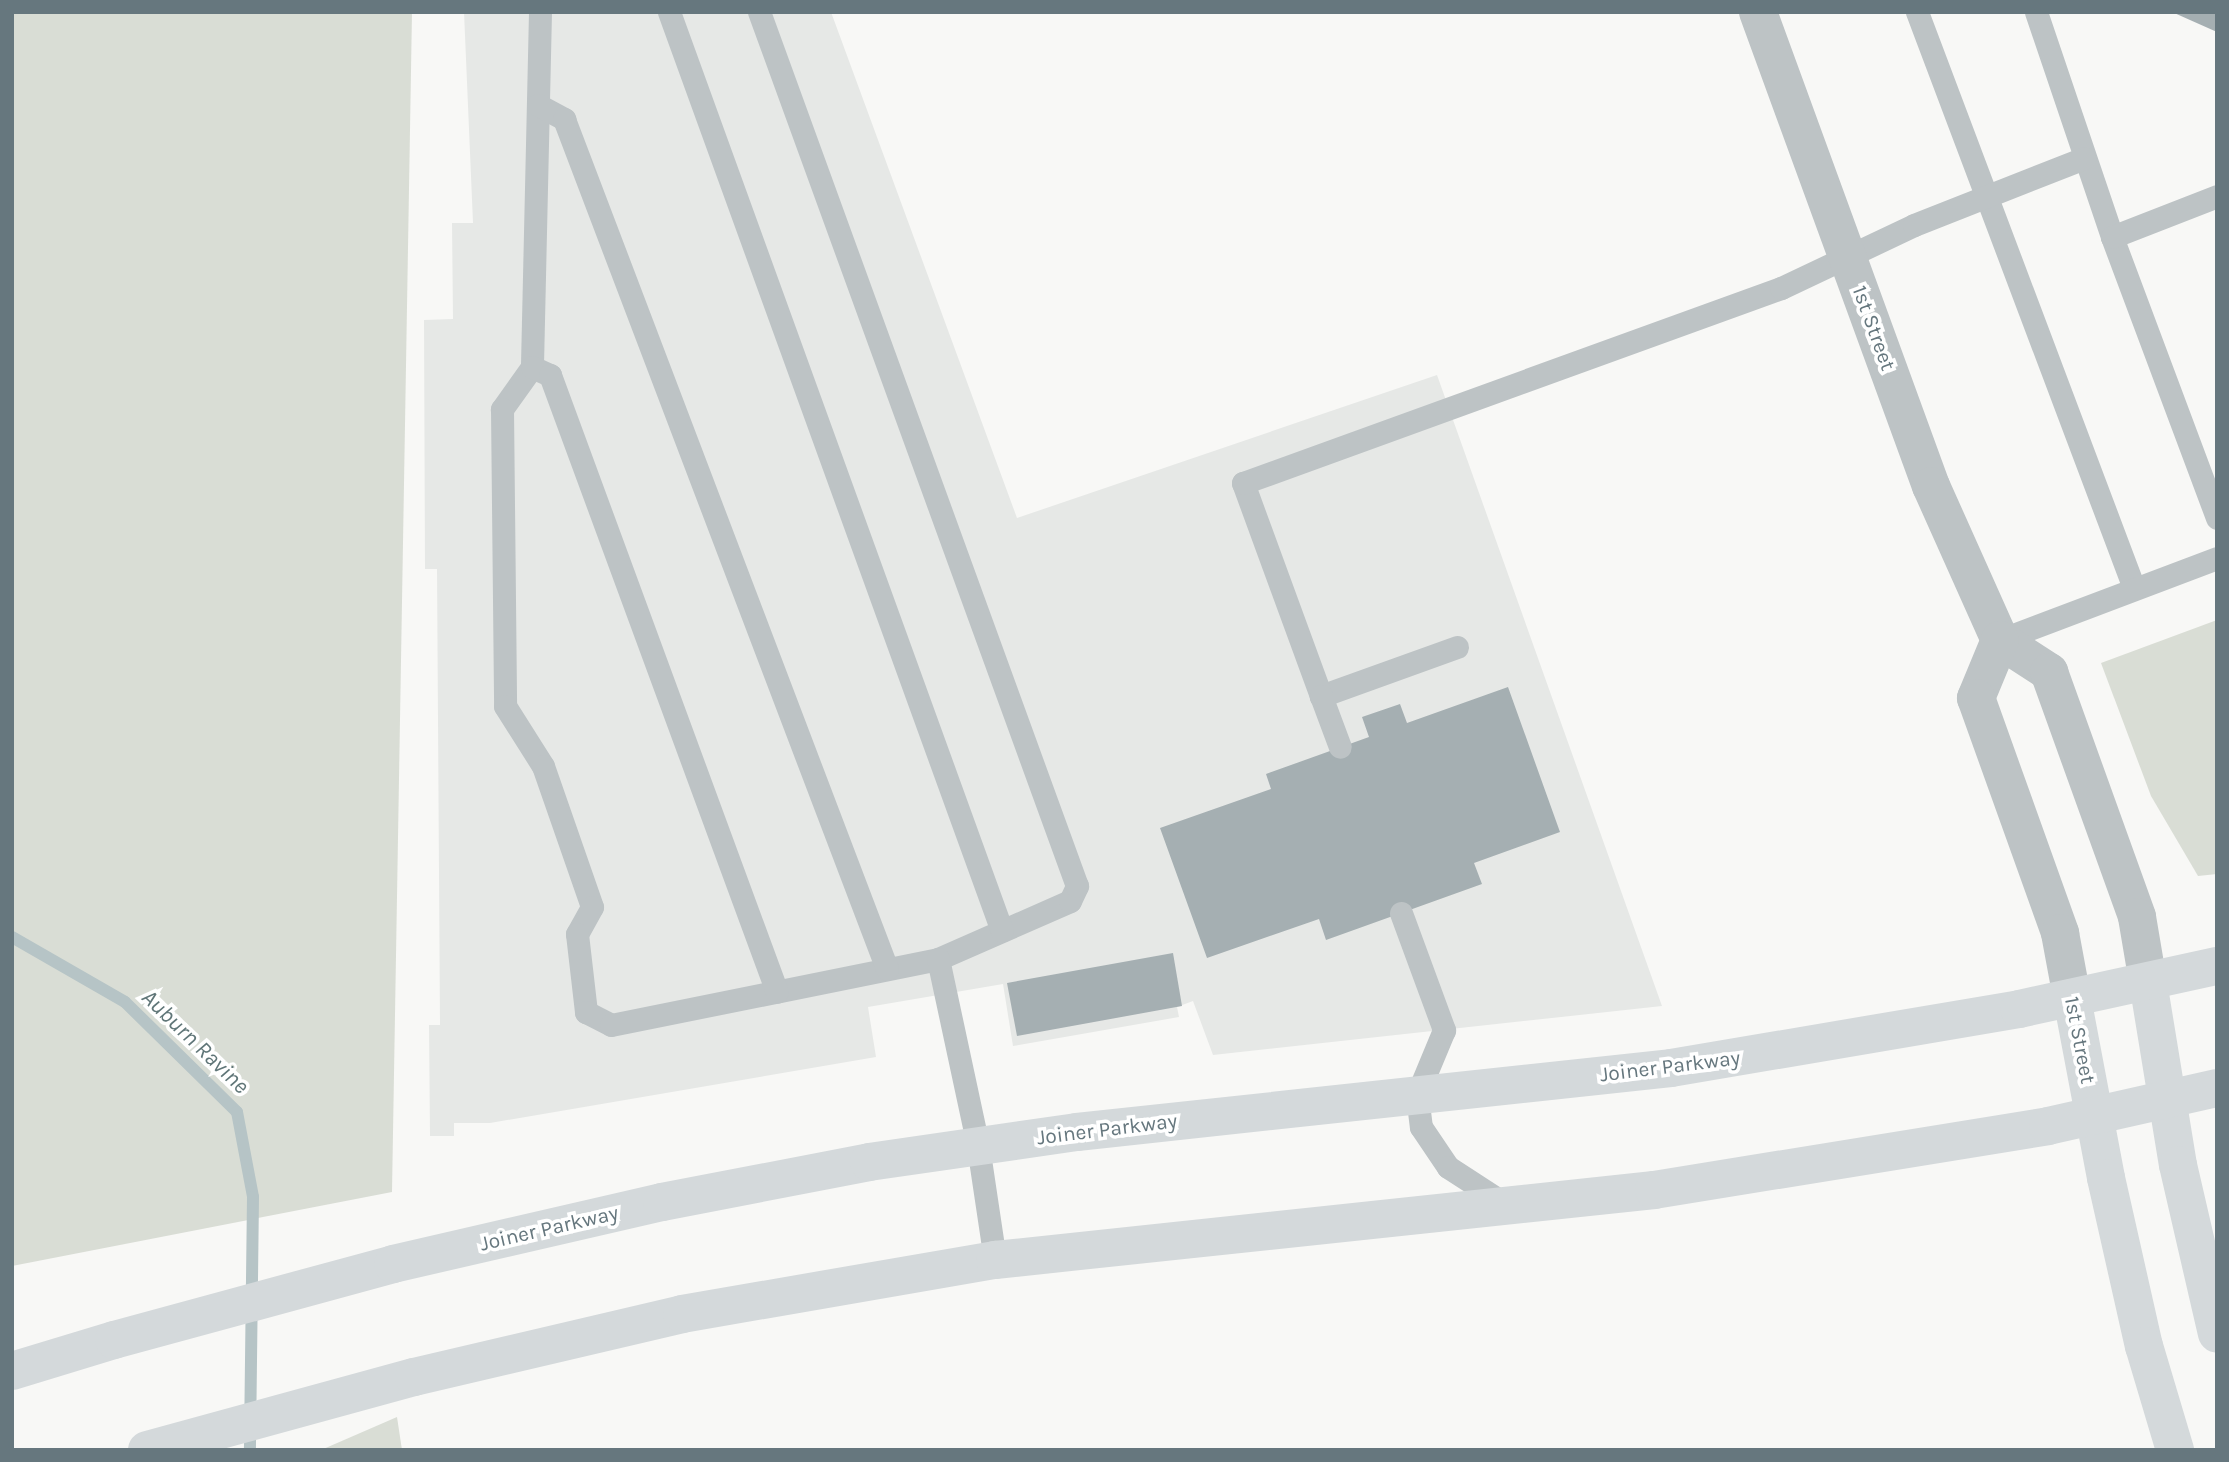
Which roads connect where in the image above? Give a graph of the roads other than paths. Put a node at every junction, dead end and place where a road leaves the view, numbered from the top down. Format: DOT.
graph roads {
  1 [pos="540,12"];
  2 [pos="670,12"];
  3 [pos="758,12"];
  4 [pos="1758,12"];
  5 [pos="1917,12"];
  6 [pos="2036,12"];
  7 [pos="538,106"];
  8 [pos="2084,158"];
  9 [pos="1988,195"];
  10 [pos="2217,196"];
  11 [pos="2112,237"];
  12 [pos="1848,255"];
  13 [pos="532,367"];
  14 [pos="2217,518"];
  15 [pos="2217,558"];
  16 [pos="2134,588"];
  17 [pos="2000,640"];
  18 [pos="1457,647"];
  19 [pos="1321,696"];
  20 [pos="1340,747"];
  21 [pos="1401,913"];
  22 [pos="1002,931"];
  23 [pos="938,959"];
  24 [pos="2217,966"];
  25 [pos="887,969"];
  26 [pos="2148,982"];
  27 [pos="777,992"];
  28 [pos="2072,998"];
  29 [pos="2217,1088"];
  30 [pos="1417,1096"];
  31 [pos="2167,1099"];
  32 [pos="2094,1116"];
  33 [pos="978,1146"];
  34 [pos="1508,1206"];
  35 [pos="995,1260"];
  36 [pos="2217,1335"];
  37 [pos="12,1371"];
  38 [pos="147,1450"];
  39 [pos="2175,1450"];
  1 -- 7 [label="lane"];
  2 -- 22 [label="lane"];
  3 -- 22 [label="lane"];
  4 -- 12 [label="street, 1st Street"];
  5 -- 9 [label="lane"];
  6 -- 8 [label="lane"];
  7 -- 13 [label="lane"];
  7 -- 25 [label="lane"];
  8 -- 9 [label="lane"];
  8 -- 11 [label="lane"];
  9 -- 12 [label="lane"];
  9 -- 16 [label="lane"];
  10 -- 11 [label="lane"];
  11 -- 14 [label="lane"];
  12 -- 17 [label="street, 1st Street"];
  12 -- 19 [label="lane"];
  13 -- 27 [label="lane"];
  13 -- 27 [label="lane"];
  15 -- 16 [label="lane"];
  16 -- 17 [label="lane"];
  17 -- 26 [label="street"];
  17 -- 28 [label="street, 1st Street"];
  18 -- 19 [label="lane"];
  19 -- 20 [label="lane"];
  21 -- 30 [label="lane"];
  22 -- 23 [label="lane"];
  23 -- 25 [label="lane"];
  23 -- 33 [label="lane"];
  24 -- 26 [label="main road, Joiner Parkway"];
  25 -- 27 [label="lane"];
  26 -- 28 [label="main road, Joiner Parkway"];
  26 -- 31 [label="main road"];
  28 -- 30 [label="main road, Joiner Parkway"];
  28 -- 32 [label="main road, 1st Street"];
  29 -- 31 [label="main road"];
  30 -- 33 [label="main road, Joiner Parkway"];
  30 -- 34 [label="lane"];
  31 -- 32 [label="main road"];
  31 -- 36 [label="main road"];
  32 -- 34 [label="main road"];
  32 -- 39 [label="main road, 1st Street"];
  33 -- 35 [label="lane"];
  33 -- 37 [label="main road, Joiner Parkway"];
  34 -- 35 [label="main road"];
  35 -- 38 [label="main road"];
}
